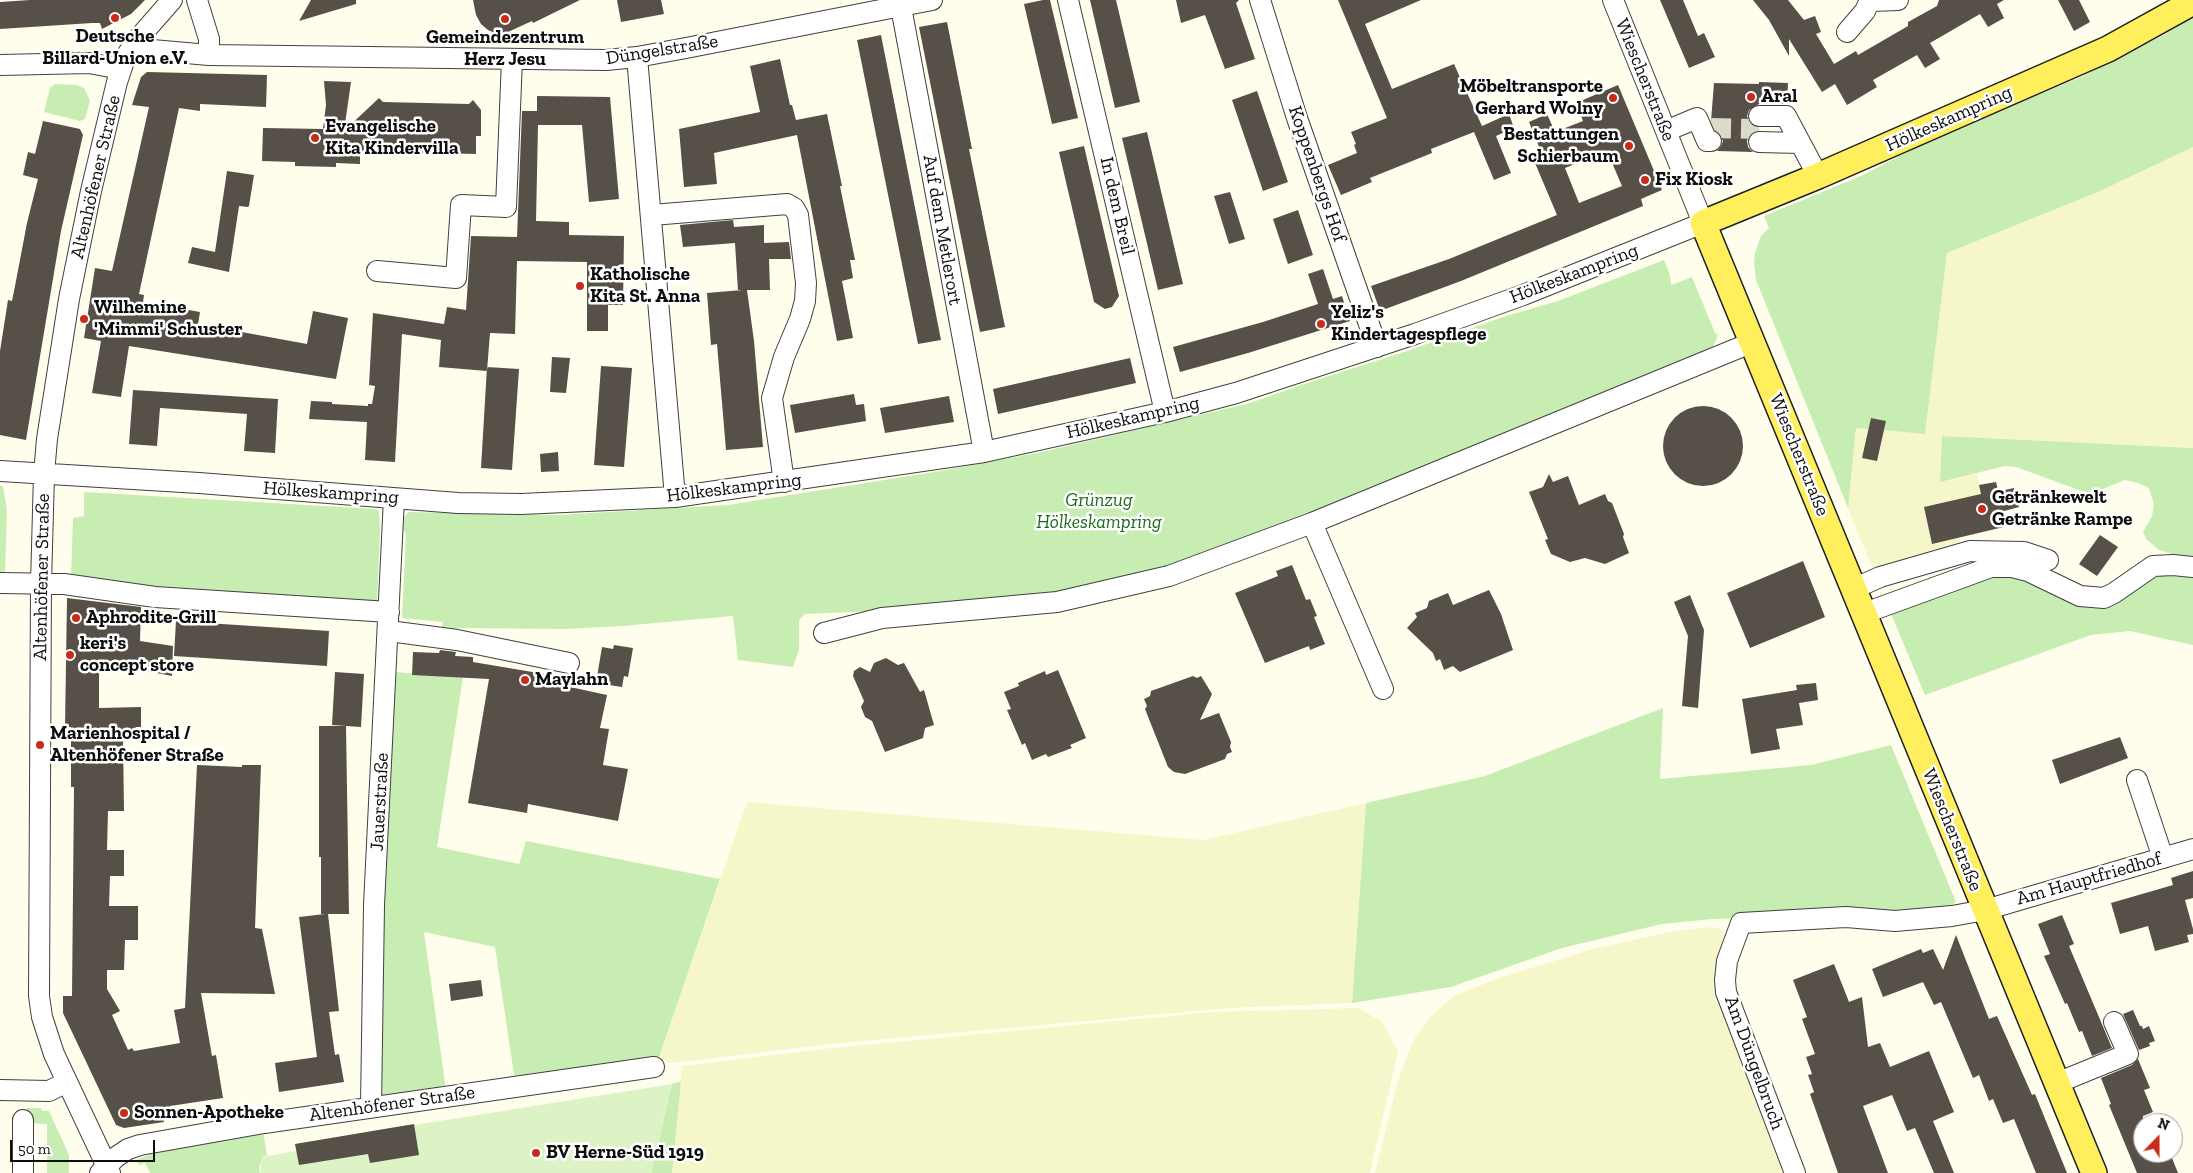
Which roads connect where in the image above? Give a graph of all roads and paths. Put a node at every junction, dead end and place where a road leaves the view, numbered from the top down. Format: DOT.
graph roads {
  1 [pos="172,0"];
  2 [pos="197,0"];
  3 [pos="932,0"];
  4 [pos="1068,0"];
  5 [pos="1260,0"];
  6 [pos="1613,0"];
  7 [pos="1870,0"];
  8 [pos="1898,0"];
  9 [pos="2193,2"];
  10 [pos="901,7"];
  11 [pos="1847,32"];
  12 [pos="136,41"];
  13 [pos="209,55"];
  14 [pos="637,57"];
  15 [pos="512,59"];
  16 [pos="0,64"];
  17 [pos="121,69"];
  18 [pos="1706,126"];
  19 [pos="1666,131"];
  20 [pos="1797,137"];
  21 [pos="1818,176"];
  22 [pos="652,215"];
  23 [pos="1703,223"];
  24 [pos="377,271"];
  25 [pos="1753,342"];
  26 [pos="1377,347"];
  27 [pos="1165,412"];
  28 [pos="984,452"];
  29 [pos="0,471"];
  30 [pos="44,474"];
  31 [pos="784,482"];
  32 [pos="675,497"];
  33 [pos="394,498"];
  34 [pos="1312,523"];
  35 [pos="2048,560"];
  36 [pos="2193,567"];
  37 [pos="0,583"];
  38 [pos="41,584"];
  39 [pos="1853,589"];
  40 [pos="1862,614"];
  41 [pos="389,622"];
  42 [pos="824,633"];
  43 [pos="569,663"];
  44 [pos="1383,689"];
  45 [pos="2137,780"];
  46 [pos="2193,850"];
  47 [pos="2163,858"];
  48 [pos="1985,910"];
  49 [pos="1741,923"];
  50 [pos="2114,1022"];
  51 [pos="654,1067"];
  52 [pos="67,1082"];
  53 [pos="2057,1083"];
  54 [pos="0,1090"];
  55 [pos="371,1106"];
  56 [pos="23,1120"];
  57 [pos="106,1171"];
  58 [pos="23,1173"];
  59 [pos="1795,1173"];
  60 [pos="2094,1173"];
  1 -- 12 [label="street, Altenhöfener Straße"];
  2 -- 13 [label="street"];
  3 -- 10 [label="street, Düngelstraße"];
  4 -- 27 [label="street, In dem Breil"];
  5 -- 26 [label="street, Koppenbergs Hof"];
  6 -- 19 [label="street, Wiescherstraße"];
  7 -- 8 [label="street"];
  7 -- 11 [label="street"];
  9 -- 21 [label="main road, Hölkeskampring"];
  10 -- 14 [label="street, Düngelstraße"];
  10 -- 28 [label="street, Auf dem Metlerort"];
  12 -- 13 [label="street, Düngelstraße"];
  12 -- 17 [label="street, Altenhöfener Straße"];
  13 -- 15 [label="street, Düngelstraße"];
  14 -- 15 [label="street, Düngelstraße"];
  14 -- 22 [label="street"];
  15 -- 24 [label="street"];
  16 -- 17 [label="street"];
  17 -- 30 [label="street, Altenhöfener Straße"];
  18 -- 19 [label="street"];
  19 -- 23 [label="street, Wiescherstraße"];
  20 -- 20 [label="street"];
  20 -- 21 [label="street"];
  21 -- 23 [label="main road, Hölkeskampring"];
  22 -- 31 [label="street"];
  22 -- 32 [label="street"];
  23 -- 25 [label="main road, Wiescherstraße"];
  23 -- 26 [label="street, Hölkeskampring"];
  25 -- 34 [label="street"];
  25 -- 39 [label="main road, Wiescherstraße"];
  26 -- 27 [label="street, Hölkeskampring"];
  27 -- 28 [label="street, Hölkeskampring"];
  28 -- 31 [label="street, Hölkeskampring"];
  29 -- 30 [label="street, Hölkeskampring"];
  30 -- 33 [label="street, Hölkeskampring"];
  30 -- 38 [label="street, Altenhöfener Straße"];
  31 -- 32 [label="street, Hölkeskampring"];
  32 -- 33 [label="street, Hölkeskampring"];
  33 -- 41 [label="street, Jauerstraße"];
  34 -- 42 [label="street"];
  34 -- 44 [label="street"];
  35 -- 39 [label="street"];
  36 -- 40 [label="street"];
  37 -- 38 [label="street"];
  38 -- 41 [label="street"];
  38 -- 52 [label="street, Altenhöfener Straße"];
  39 -- 40 [label="main road, Wiescherstraße"];
  40 -- 48 [label="main road, Wiescherstraße"];
  41 -- 43 [label="street"];
  41 -- 55 [label="street, Jauerstraße"];
  45 -- 47 [label="street"];
  46 -- 47 [label="street, Am Hauptfriedhof"];
  47 -- 48 [label="street, Am Hauptfriedhof"];
  48 -- 49 [label="street, Wiescherstraße"];
  48 -- 53 [label="main road, Wiescherstraße"];
  49 -- 59 [label="street, Am Düngelbruch"];
  50 -- 53 [label="street"];
  51 -- 55 [label="street, Altenhöfener Straße"];
  52 -- 54 [label="street"];
  52 -- 57 [label="street, Altenhöfener Straße"];
  53 -- 60 [label="main road, Wiescherstraße"];
  55 -- 57 [label="street, Altenhöfener Straße"];
  56 -- 58 [label="street"];
}
